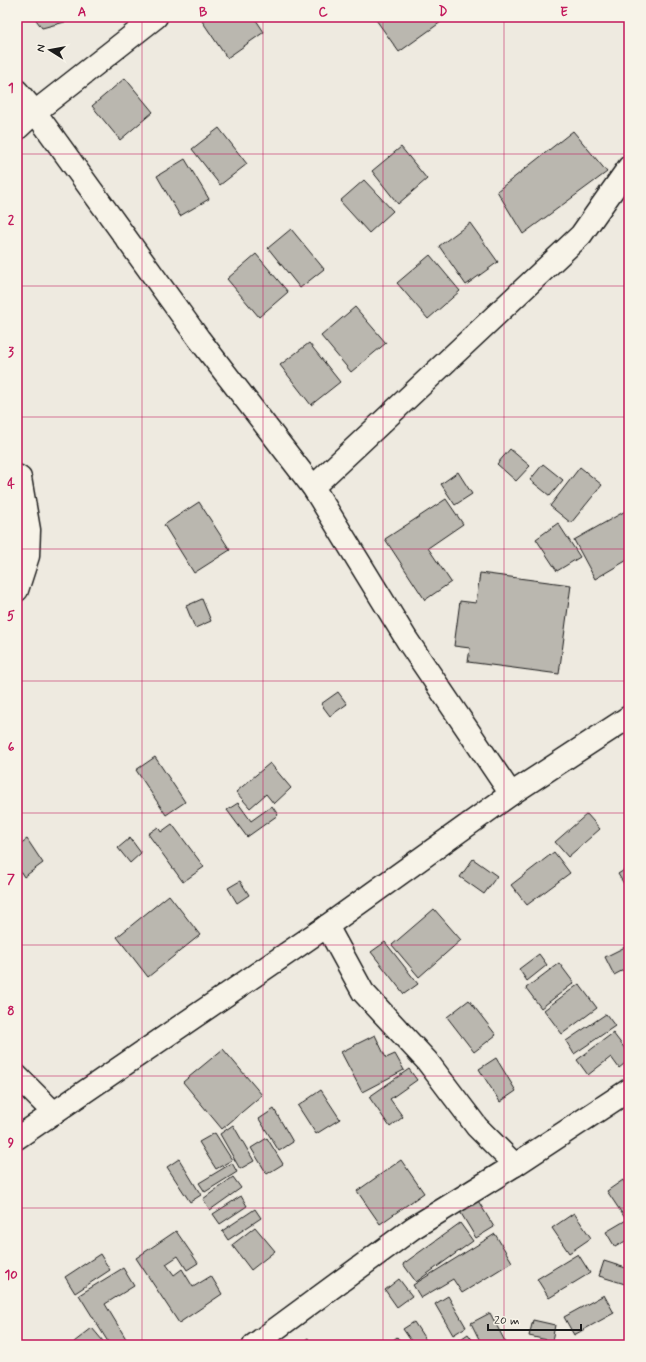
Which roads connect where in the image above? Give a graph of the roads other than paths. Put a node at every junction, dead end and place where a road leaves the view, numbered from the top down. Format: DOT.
graph roads {
  1 [pos="156,17"];
  2 [pos="17,91"];
  3 [pos="35,112"];
  4 [pos="17,129"];
  5 [pos="629,167"];
  6 [pos="17,476"];
  7 [pos="313,487"];
  8 [pos="17,590"];
  9 [pos="629,717"];
  10 [pos="511,794"];
  11 [pos="327,926"];
  12 [pos="17,1076"];
  13 [pos="629,1090"];
  14 [pos="54,1113"];
  15 [pos="17,1138"];
  16 [pos="515,1165"];
  17 [pos="254,1345"];
  1 -- 3 [label="street"];
  2 -- 3 [label="street"];
  3 -- 4 [label="street"];
  3 -- 7 [label="street"];
  5 -- 7 [label="street"];
  6 -- 8 [label="street"];
  7 -- 10 [label="street"];
  9 -- 10 [label="street"];
  10 -- 11 [label="street"];
  11 -- 14 [label="street"];
  11 -- 16 [label="street"];
  12 -- 14 [label="street"];
  13 -- 16 [label="street"];
  14 -- 15 [label="street"];
  16 -- 17 [label="street"];
}
